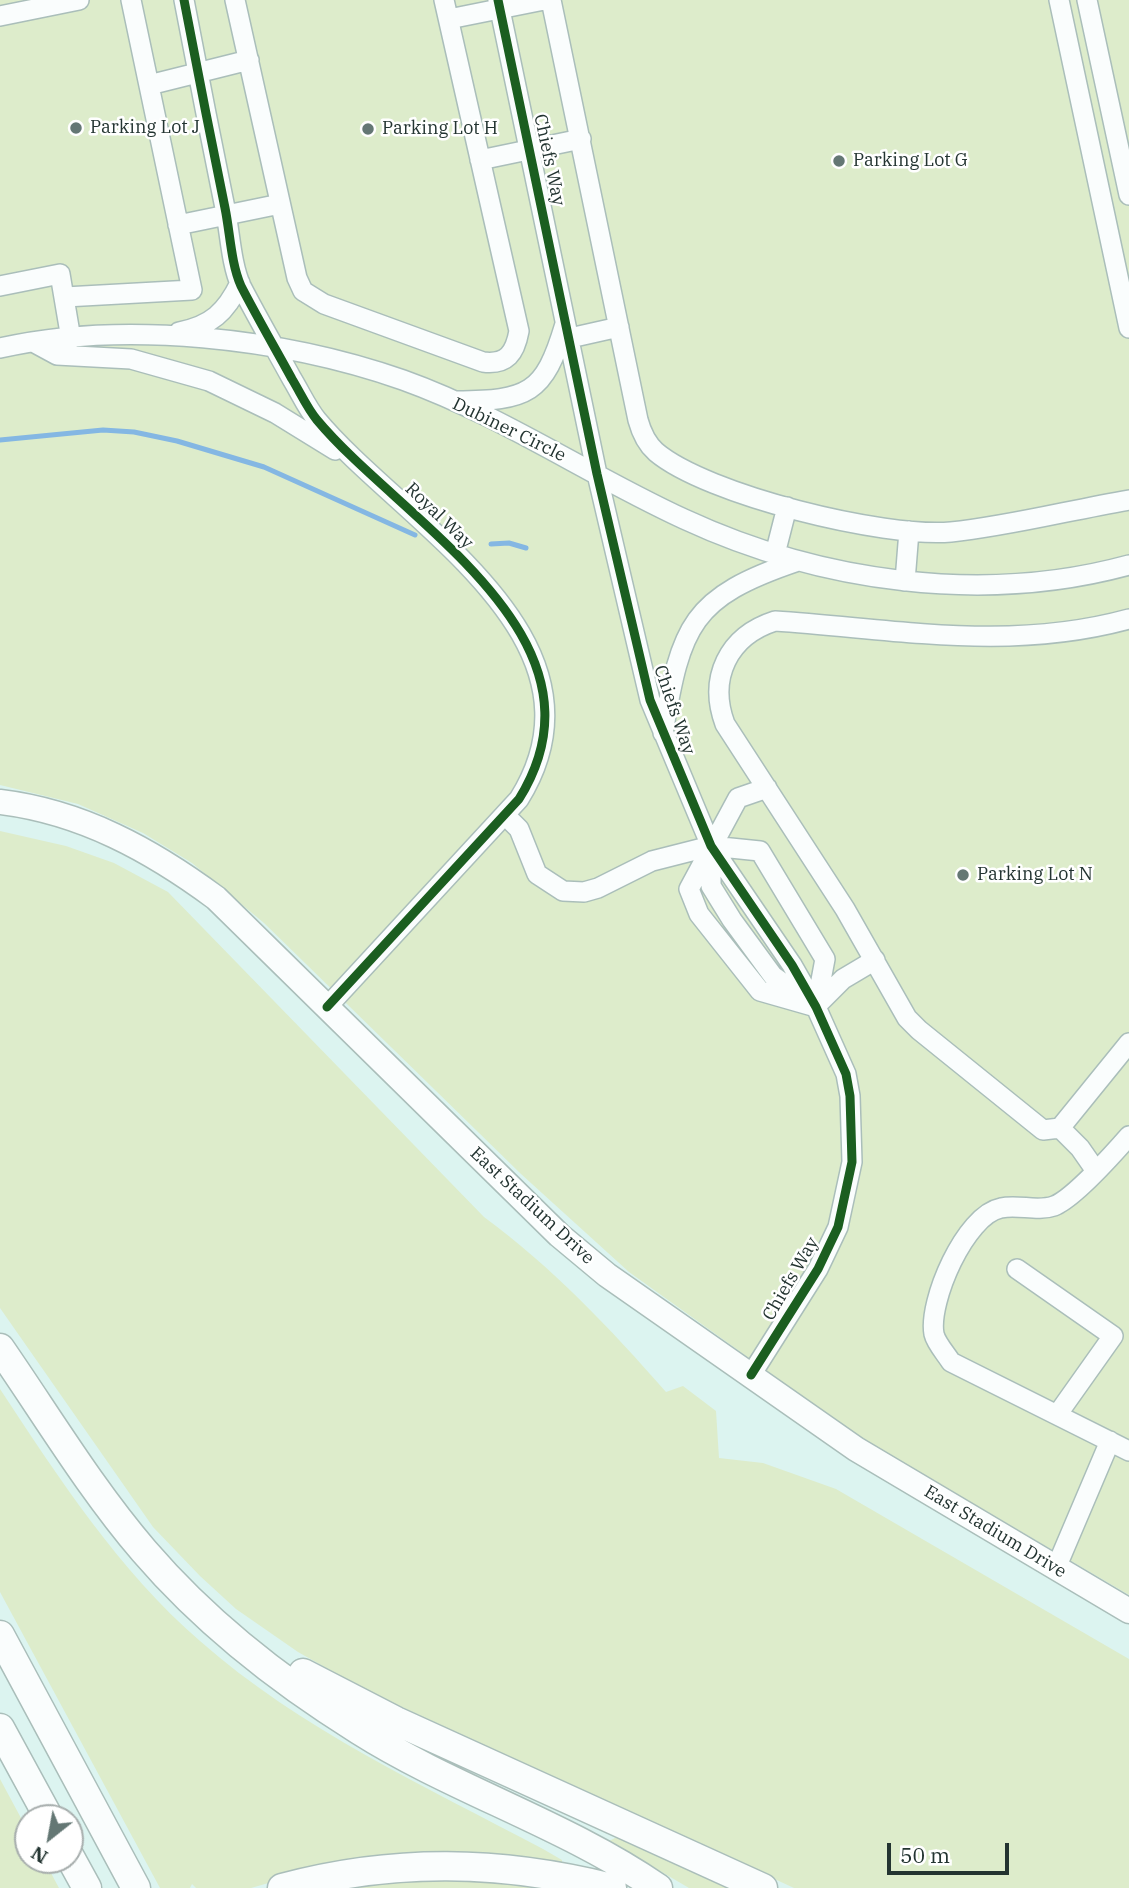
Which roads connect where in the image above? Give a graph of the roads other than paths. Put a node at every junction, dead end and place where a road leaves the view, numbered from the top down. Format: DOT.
graph roads {
  1 [pos="79,0"];
  2 [pos="131,0"];
  3 [pos="184,0"];
  4 [pos="235,0"];
  5 [pos="544,0"];
  6 [pos="551,0"];
  7 [pos="1059,0"];
  8 [pos="1087,0"];
  9 [pos="499,5"];
  10 [pos="446,10"];
  11 [pos="0,16"];
  12 [pos="249,60"];
  13 [pos="198,72"];
  14 [pos="149,85"];
  15 [pos="1114,125"];
  16 [pos="1087,131"];
  17 [pos="581,139"];
  18 [pos="531,150"];
  19 [pos="481,160"];
  20 [pos="1129,195"];
  21 [pos="280,204"];
  22 [pos="226,214"];
  23 [pos="178,225"];
  24 [pos="240,283"];
  25 [pos="0,286"];
  26 [pos="65,297"];
  27 [pos="619,327"];
  28 [pos="1129,328"];
  29 [pos="568,329"];
  30 [pos="156,337"];
  31 [pos="71,339"];
  32 [pos="31,341"];
  33 [pos="274,347"];
  34 [pos="0,348"];
  35 [pos="452,401"];
  36 [pos="360,465"];
  37 [pos="597,474"];
  38 [pos="1129,500"];
  39 [pos="787,507"];
  40 [pos="909,531"];
  41 [pos="775,554"];
  42 [pos="799,561"];
  43 [pos="1129,565"];
  44 [pos="905,580"];
  45 [pos="1129,619"];
  46 [pos="662,734"];
  47 [pos="767,788"];
  48 [pos="0,802"];
  49 [pos="505,815"];
  50 [pos="711,846"];
  51 [pos="874,960"];
  52 [pos="327,1007"];
  53 [pos="816,1007"];
  54 [pos="1129,1043"];
  55 [pos="1060,1128"];
  56 [pos="1129,1136"];
  57 [pos="1096,1171"];
  58 [pos="1017,1269"];
  59 [pos="0,1348"];
  60 [pos="751,1376"];
  61 [pos="1058,1415"];
  62 [pos="1110,1441"];
  63 [pos="1129,1451"];
  64 [pos="1056,1568"];
  65 [pos="185,1594"];
  66 [pos="1129,1611"];
  67 [pos="0,1636"];
  68 [pos="0,1727"];
  69 [pos="41,1804"];
  70 [pos="136,1888"];
  71 [pos="282,1888"];
  72 [pos="612,1888"];
  73 [pos="658,1888"];
  74 [pos="763,1888"];
  1 -- 11 [label="street"];
  2 -- 14 [label="street"];
  3 -- 13 [label="street, Royal Way"];
  4 -- 12 [label="street"];
  5 -- 9 [label="street"];
  6 -- 17 [label="street"];
  7 -- 16 [label="street"];
  8 -- 15 [label="street"];
  9 -- 10 [label="street"];
  9 -- 18 [label="street, Chiefs Way"];
  10 -- 19 [label="street"];
  12 -- 13 [label="street"];
  12 -- 21 [label="street"];
  13 -- 14 [label="street"];
  13 -- 22 [label="street, Royal Way"];
  14 -- 23 [label="street"];
  15 -- 16 [label="street"];
  15 -- 20 [label="street"];
  16 -- 28 [label="street"];
  17 -- 18 [label="street"];
  17 -- 27 [label="street"];
  18 -- 19 [label="street"];
  18 -- 29 [label="street, Chiefs Way"];
  19 -- 21 [label="street"];
  21 -- 22 [label="street"];
  22 -- 23 [label="street"];
  22 -- 24 [label="street, Royal Way"];
  23 -- 26 [label="street"];
  24 -- 30 [label="street"];
  24 -- 33 [label="street, Royal Way"];
  25 -- 26 [label="street"];
  26 -- 31 [label="street"];
  27 -- 29 [label="street"];
  27 -- 39 [label="street"];
  29 -- 35 [label="street"];
  29 -- 37 [label="street, Chiefs Way"];
  30 -- 31 [label="street, Dubiner Circle"];
  30 -- 33 [label="street, Dubiner Circle"];
  31 -- 32 [label="street, Dubiner Circle"];
  32 -- 34 [label="street, Dubiner Circle"];
  32 -- 36 [label="street"];
  33 -- 35 [label="street, Dubiner Circle"];
  33 -- 36 [label="street, Royal Way"];
  35 -- 37 [label="street, Dubiner Circle"];
  36 -- 49 [label="street, Royal Way"];
  37 -- 41 [label="street, Dubiner Circle"];
  37 -- 46 [label="street, Chiefs Way"];
  38 -- 40 [label="street"];
  39 -- 40 [label="street"];
  39 -- 41 [label="street"];
  40 -- 44 [label="street"];
  41 -- 42 [label="street, Dubiner Circle"];
  42 -- 44 [label="street, Dubiner Circle"];
  42 -- 46 [label="street"];
  43 -- 44 [label="street, Dubiner Circle"];
  45 -- 47 [label="street"];
  46 -- 50 [label="street, Chiefs Way"];
  47 -- 50 [label="street"];
  47 -- 51 [label="street"];
  48 -- 52 [label="main road, East Stadium Drive"];
  49 -- 50 [label="street"];
  49 -- 52 [label="street, Royal Way"];
  50 -- 53 [label="street, Chiefs Way"];
  50 -- 53 [label="street"];
  50 -- 53 [label="street"];
  51 -- 53 [label="street"];
  51 -- 55 [label="street"];
  52 -- 60 [label="main road, East Stadium Drive"];
  53 -- 60 [label="street, Chiefs Way"];
  54 -- 55 [label="street"];
  55 -- 57 [label="street"];
  56 -- 57 [label="street"];
  57 -- 61 [label="street"];
  58 -- 61 [label="street"];
  59 -- 65 [label="highway"];
  60 -- 64 [label="main road, East Stadium Drive"];
  61 -- 62 [label="street"];
  62 -- 63 [label="street"];
  62 -- 64 [label="street"];
  64 -- 66 [label="main road, East Stadium Drive"];
  65 -- 73 [label="highway"];
  65 -- 74 [label="highway"];
  67 -- 70 [label="highway"];
  68 -- 69 [label="highway"];
  71 -- 72 [label="highway"];
}
